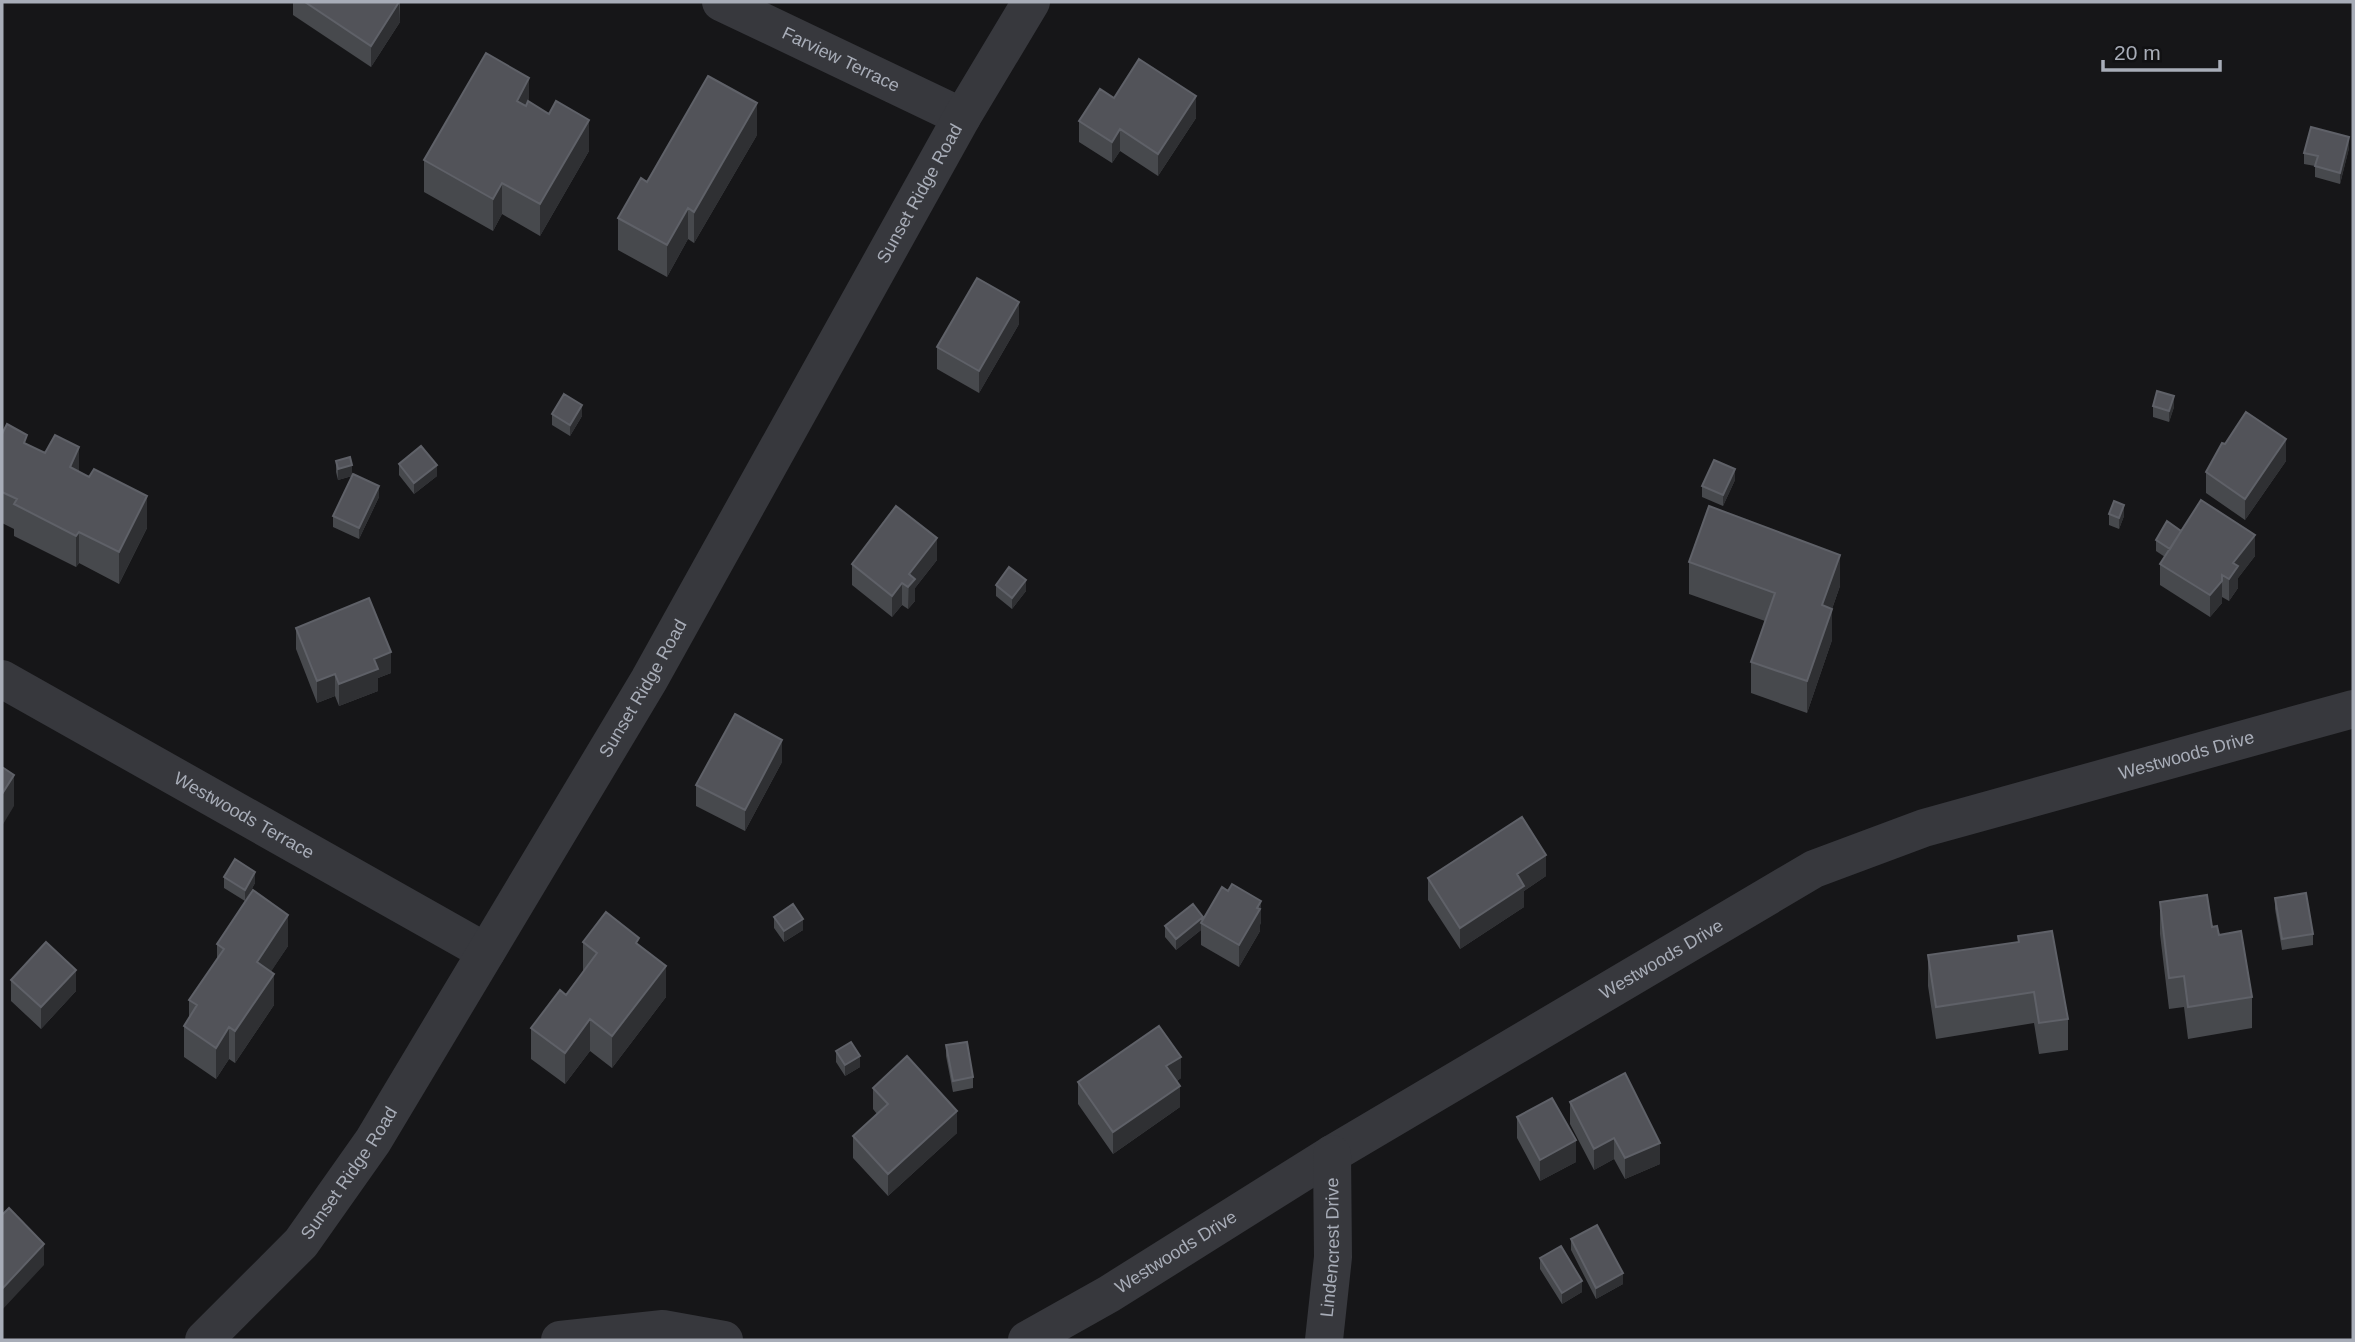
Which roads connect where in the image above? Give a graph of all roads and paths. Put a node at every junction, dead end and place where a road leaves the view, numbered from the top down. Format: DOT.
graph roads {
  1 [pos="721,2"];
  2 [pos="1031,2"];
  3 [pos="962,117"];
  4 [pos="2,679"];
  5 [pos="2353,709"];
  6 [pos="486,952"];
  7 [pos="1332,1154"];
  8 [pos="204,1340"];
  9 [pos="559,1340"];
  10 [pos="724,1340"];
  11 [pos="1027,1340"];
  12 [pos="1324,1340"];
  1 -- 3 [label="street, Farview Terrace"];
  2 -- 3 [label="street, Sunset Ridge Road"];
  3 -- 6 [label="street, Sunset Ridge Road"];
  4 -- 6 [label="street, Westwoods Terrace"];
  5 -- 7 [label="street, Westwoods Drive"];
  6 -- 8 [label="street, Sunset Ridge Road"];
  7 -- 11 [label="street, Westwoods Drive"];
  7 -- 12 [label="street, Lindencrest Drive"];
  9 -- 10 [label="street"];
}
